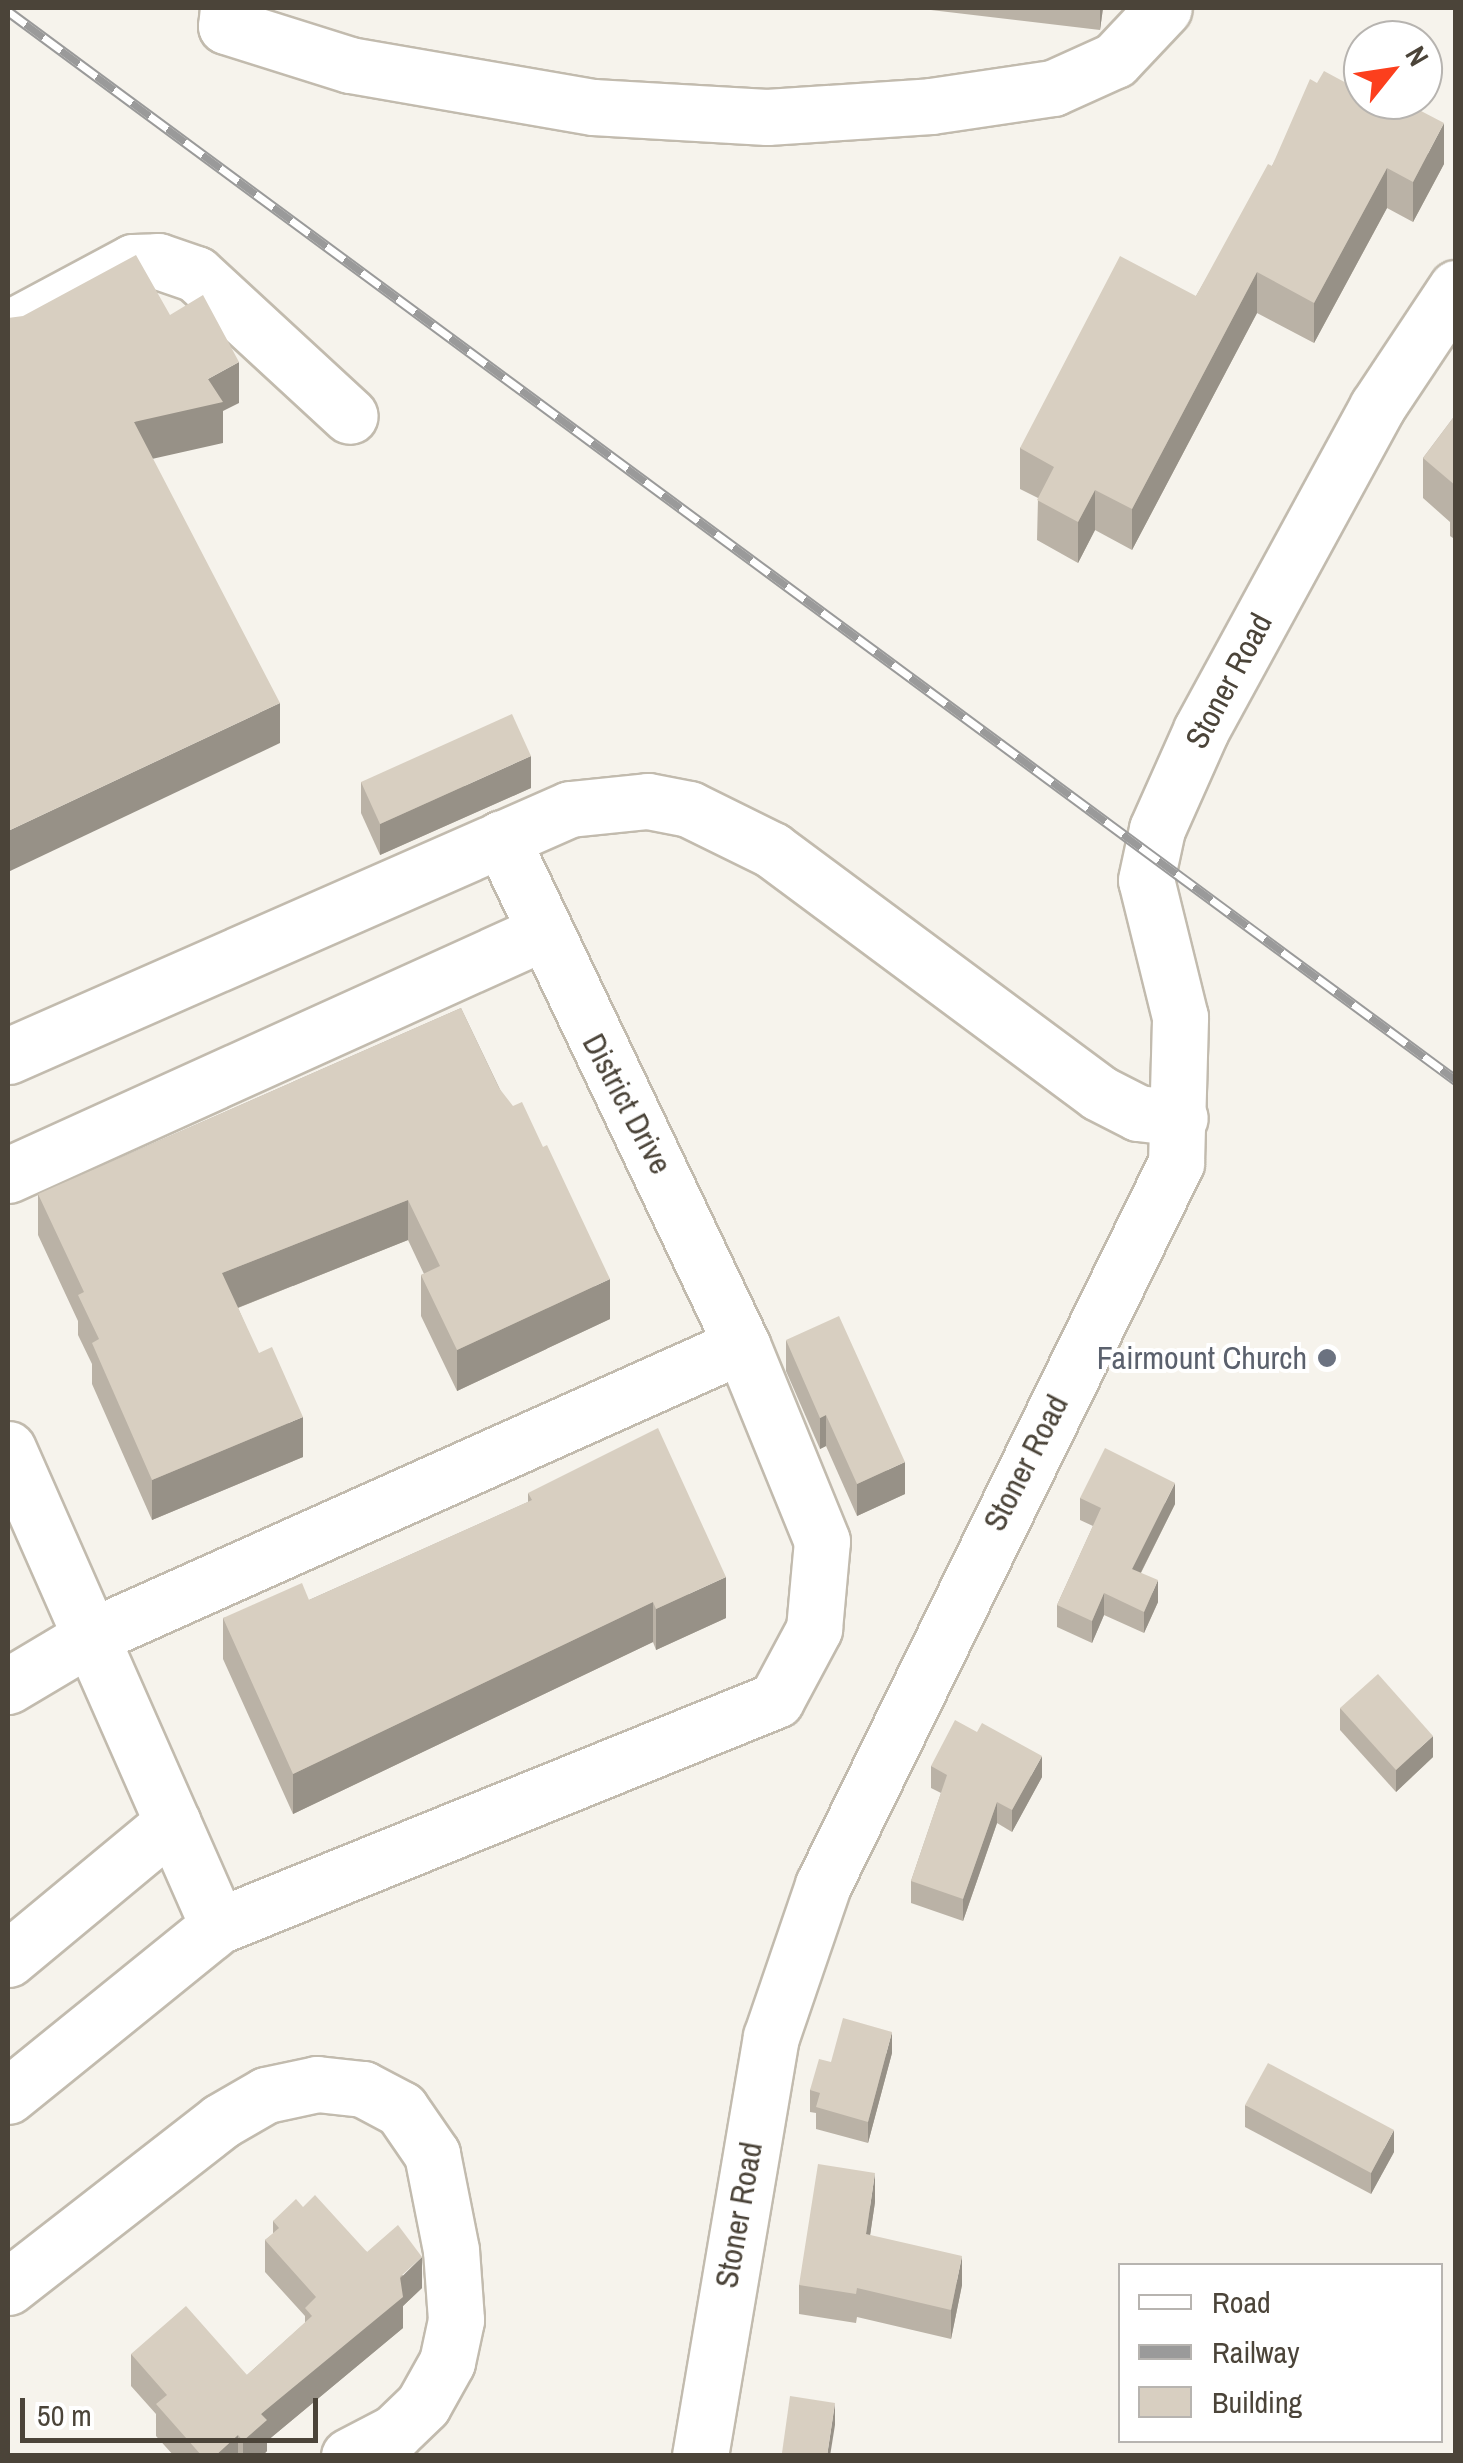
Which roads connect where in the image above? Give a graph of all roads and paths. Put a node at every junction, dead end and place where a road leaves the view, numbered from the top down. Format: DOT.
graph roads {
  1 [pos="228,8"];
  2 [pos="1164,8"];
  3 [pos="1456,288"];
  4 [pos="8,330"];
  5 [pos="350,416"];
  6 [pos="501,838"];
  7 [pos="542,932"];
  8 [pos="8,1056"];
  9 [pos="1180,1118"];
  10 [pos="8,1176"];
  11 [pos="742,1345"];
  12 [pos="8,1449"];
  13 [pos="92,1636"];
  14 [pos="8,1686"];
  15 [pos="172,1822"];
  16 [pos="218,1926"];
  17 [pos="8,1959"];
  18 [pos="8,2096"];
  19 [pos="8,2286"];
  20 [pos="348,2456"];
  21 [pos="700,2456"];
  1 -- 2 [label="street"];
  3 -- 9 [label="street, Stoner Road"];
  4 -- 5 [label="street"];
  6 -- 7 [label="street, District Drive"];
  6 -- 8 [label="street"];
  6 -- 9 [label="street"];
  7 -- 10 [label="street"];
  7 -- 11 [label="street, District Drive"];
  9 -- 21 [label="street, Stoner Road"];
  11 -- 13 [label="street"];
  11 -- 16 [label="street, District Drive"];
  12 -- 13 [label="street"];
  13 -- 14 [label="street"];
  13 -- 15 [label="street"];
  15 -- 16 [label="street"];
  15 -- 17 [label="street"];
  16 -- 18 [label="street, District Drive"];
  19 -- 20 [label="street"];
}
